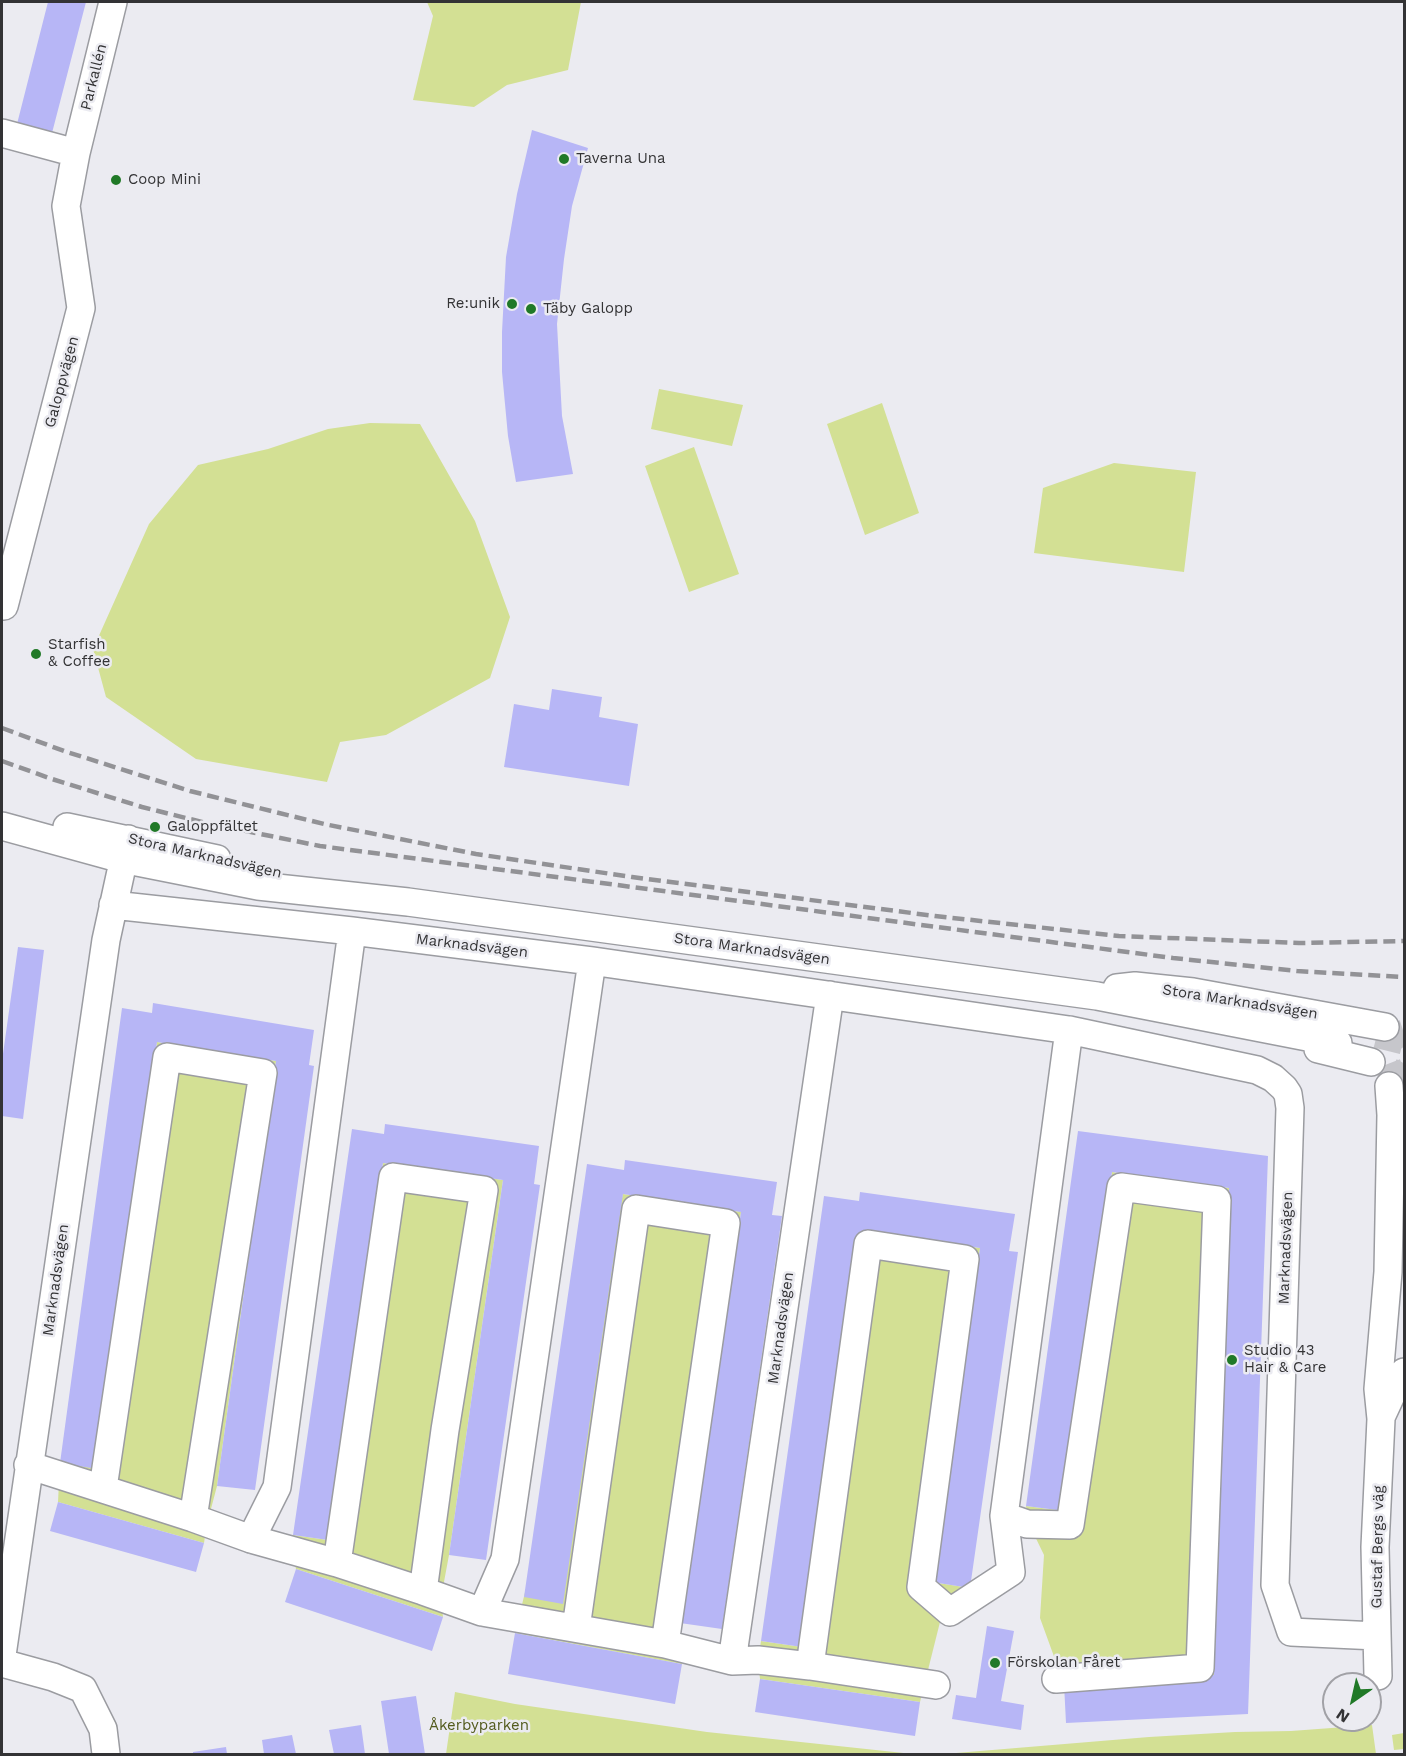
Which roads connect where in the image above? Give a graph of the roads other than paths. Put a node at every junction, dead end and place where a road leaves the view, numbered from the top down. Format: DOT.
graph roads {
  1 [pos="112,2"];
  2 [pos="2,133"];
  3 [pos="76,153"];
  4 [pos="2,606"];
  5 [pos="2,813"];
  6 [pos="2,826"];
  7 [pos="125,849"];
  8 [pos="112,905"];
  9 [pos="352,931"];
  10 [pos="592,961"];
  11 [pos="830,995"];
  12 [pos="1097,996"];
  13 [pos="1399,1022"];
  14 [pos="1069,1030"];
  15 [pos="1338,1043"];
  16 [pos="1371,1062"];
  17 [pos="1397,1087"];
  18 [pos="1404,1143"];
  19 [pos="1404,1280"];
  20 [pos="1382,1334"];
  21 [pos="1404,1361"];
  22 [pos="1404,1372"];
  23 [pos="1381,1419"];
  24 [pos="28,1466"];
  25 [pos="103,1488"];
  26 [pos="1005,1516"];
  27 [pos="194,1518"];
  28 [pos="251,1539"];
  29 [pos="337,1563"];
  30 [pos="423,1591"];
  31 [pos="482,1612"];
  32 [pos="576,1628"];
  33 [pos="1377,1636"];
  34 [pos="665,1644"];
  35 [pos="2,1655"];
  36 [pos="732,1661"];
  37 [pos="2,1663"];
  38 [pos="810,1666"];
  39 [pos="1377,1672"];
  40 [pos="1056,1679"];
  41 [pos="936,1685"];
  42 [pos="106,1755"];
  1 -- 3 [label="street, Parkallén"];
  2 -- 3 [label="street"];
  3 -- 4 [label="street, Galoppvägen"];
  5 -- 7 [label="street, Stora Marknadsvägen"];
  6 -- 7 [label="street, Stora Marknadsvägen"];
  7 -- 8 [label="street, Marknadsvägen"];
  7 -- 12 [label="street, Stora Marknadsvägen"];
  8 -- 9 [label="street, Marknadsvägen"];
  8 -- 24 [label="street, Marknadsvägen"];
  9 -- 10 [label="street, Marknadsvägen"];
  9 -- 28 [label="street"];
  10 -- 11 [label="street, Marknadsvägen"];
  10 -- 31 [label="street"];
  11 -- 14 [label="street, Marknadsvägen"];
  11 -- 36 [label="street, Marknadsvägen"];
  12 -- 13 [label="street, Stora Marknadsvägen"];
  12 -- 15 [label="street, Stora Marknadsvägen"];
  12 -- 16 [label="street, Stora Marknadsvägen"];
  13 -- 16 [label="street"];
  14 -- 26 [label="street"];
  14 -- 33 [label="street, Marknadsvägen"];
  16 -- 17 [label="street"];
  17 -- 20 [label="street, Gustaf Bergs väg"];
  18 -- 19 [label="street"];
  20 -- 21 [label="street"];
  20 -- 23 [label="street, Gustaf Bergs väg"];
  22 -- 23 [label="street, Gustaf Bergs väg"];
  23 -- 33 [label="street, Gustaf Bergs väg"];
  24 -- 25 [label="street"];
  24 -- 35 [label="street, Marknadsvägen"];
  25 -- 27 [label="street"];
  25 -- 27 [label="street"];
  26 -- 38 [label="street"];
  26 -- 40 [label="street"];
  27 -- 28 [label="street"];
  28 -- 29 [label="street"];
  29 -- 30 [label="street"];
  29 -- 30 [label="street"];
  30 -- 31 [label="street"];
  31 -- 32 [label="street"];
  32 -- 34 [label="street"];
  32 -- 34 [label="street"];
  33 -- 39 [label="street, Gustaf Bergs väg"];
  34 -- 36 [label="street"];
  36 -- 38 [label="street"];
  37 -- 42 [label="street"];
  38 -- 41 [label="street"];
}
